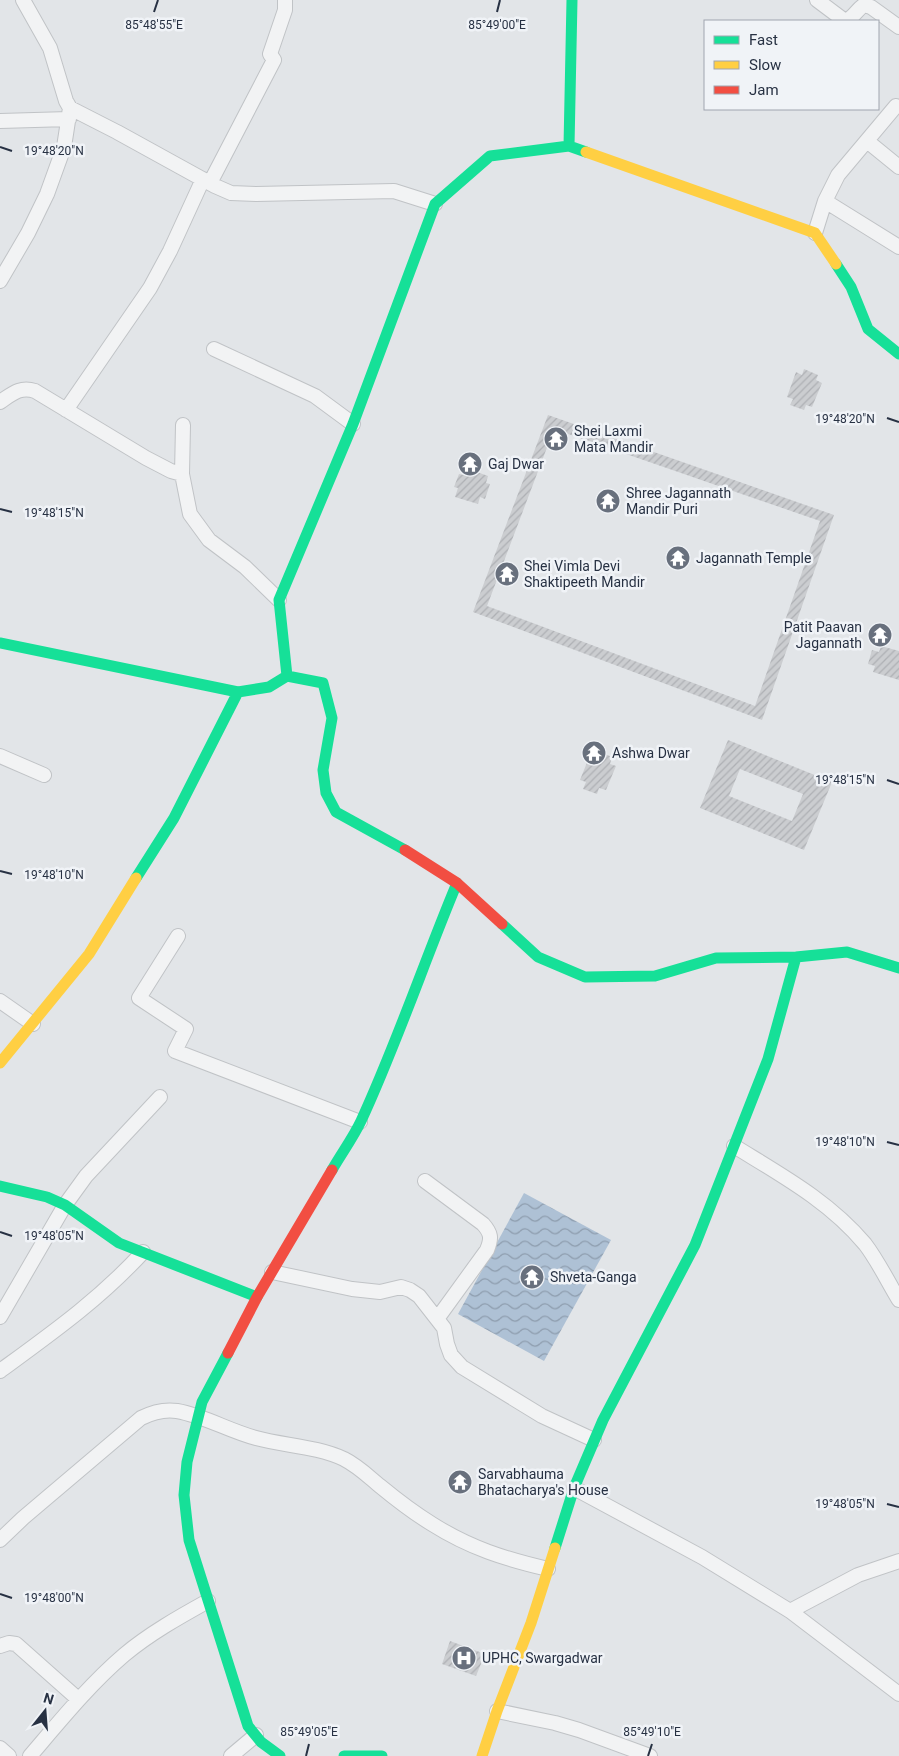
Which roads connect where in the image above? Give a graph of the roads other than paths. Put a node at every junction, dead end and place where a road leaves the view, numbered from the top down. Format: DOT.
graph roads {
  1 [pos="23,0"];
  2 [pos="285,0"];
  3 [pos="572,0"];
  4 [pos="817,0"];
  5 [pos="845,20"];
  6 [pos="848,20"];
  7 [pos="899,26"];
  8 [pos="896,106"];
  9 [pos="70,113"];
  10 [pos="0,121"];
  11 [pos="867,141"];
  12 [pos="569,146"];
  13 [pos="899,167"];
  14 [pos="206,181"];
  15 [pos="825,201"];
  16 [pos="435,204"];
  17 [pos="815,232"];
  18 [pos="899,247"];
  19 [pos="0,281"];
  20 [pos="214,349"];
  21 [pos="898,350"];
  22 [pos="0,402"];
  23 [pos="66,410"];
  24 [pos="352,424"];
  25 [pos="183,425"];
  26 [pos="182,474"];
  27 [pos="278,600"];
  28 [pos="0,643"];
  29 [pos="287,676"];
  30 [pos="238,692"];
  31 [pos="0,756"];
  32 [pos="44,774"];
  33 [pos="457,883"];
  34 [pos="178,936"];
  35 [pos="796,957"];
  36 [pos="899,968"];
  37 [pos="0,1001"];
  38 [pos="33,1024"];
  39 [pos="0,1063"];
  40 [pos="160,1097"];
  41 [pos="360,1122"];
  42 [pos="734,1146"];
  43 [pos="425,1181"];
  44 [pos="0,1186"];
  45 [pos="65,1205"];
  46 [pos="144,1252"];
  47 [pos="272,1272"];
  48 [pos="258,1297"];
  49 [pos="899,1300"];
  50 [pos="0,1316"];
  51 [pos="437,1319"];
  52 [pos="0,1371"];
  53 [pos="198,1416"];
  54 [pos="594,1440"];
  55 [pos="574,1488"];
  56 [pos="0,1540"];
  57 [pos="899,1561"];
  58 [pos="548,1569"];
  59 [pos="208,1601"];
  60 [pos="790,1611"];
  61 [pos="0,1646"];
  62 [pos="899,1694"];
  63 [pos="78,1698"];
  64 [pos="497,1712"];
  65 [pos="256,1735"];
  66 [pos="0,1748"];
  67 [pos="9,1756"];
  68 [pos="30,1756"];
  69 [pos="232,1756"];
  70 [pos="280,1756"];
  71 [pos="344,1756"];
  72 [pos="382,1756"];
  73 [pos="482,1756"];
  74 [pos="650,1756"];
  1 -- 9 [label="street"];
  2 -- 14 [label="street"];
  3 -- 12 [label="street"];
  4 -- 5 [label="street"];
  6 -- 7 [label="street"];
  8 -- 11 [label="street"];
  9 -- 10 [label="street"];
  9 -- 14 [label="street"];
  9 -- 19 [label="street"];
  11 -- 13 [label="street"];
  11 -- 15 [label="street"];
  12 -- 16 [label="street"];
  12 -- 17 [label="street"];
  14 -- 16 [label="street"];
  14 -- 23 [label="street"];
  15 -- 17 [label="street"];
  15 -- 18 [label="street"];
  16 -- 24 [label="street"];
  17 -- 21 [label="street"];
  20 -- 24 [label="street"];
  22 -- 23 [label="street"];
  23 -- 26 [label="street"];
  24 -- 27 [label="street"];
  25 -- 26 [label="street"];
  26 -- 27 [label="street"];
  27 -- 29 [label="street"];
  28 -- 30 [label="street"];
  29 -- 30 [label="street"];
  29 -- 33 [label="street"];
  30 -- 38 [label="street"];
  31 -- 32 [label="street"];
  33 -- 35 [label="street"];
  33 -- 41 [label="street"];
  34 -- 41 [label="street"];
  35 -- 36 [label="street"];
  35 -- 42 [label="street"];
  37 -- 38 [label="street"];
  38 -- 39 [label="street"];
  40 -- 45 [label="street"];
  41 -- 47 [label="street"];
  42 -- 49 [label="street"];
  42 -- 54 [label="street"];
  43 -- 51 [label="street"];
  44 -- 45 [label="street"];
  45 -- 46 [label="street"];
  45 -- 50 [label="street"];
  46 -- 48 [label="street"];
  46 -- 52 [label="street"];
  47 -- 48 [label="street"];
  47 -- 51 [label="street"];
  48 -- 53 [label="street"];
  51 -- 54 [label="street"];
  53 -- 56 [label="street"];
  53 -- 58 [label="street"];
  53 -- 59 [label="street"];
  54 -- 55 [label="street"];
  55 -- 58 [label="street"];
  55 -- 60 [label="street"];
  57 -- 60 [label="street"];
  58 -- 64 [label="street"];
  59 -- 63 [label="street"];
  59 -- 65 [label="street"];
  60 -- 62 [label="street"];
  61 -- 63 [label="street"];
  63 -- 68 [label="street"];
  64 -- 73 [label="street"];
  64 -- 74 [label="street"];
  65 -- 69 [label="street"];
  65 -- 70 [label="street"];
  66 -- 67 [label="street"];
  71 -- 72 [label="street"];
}
